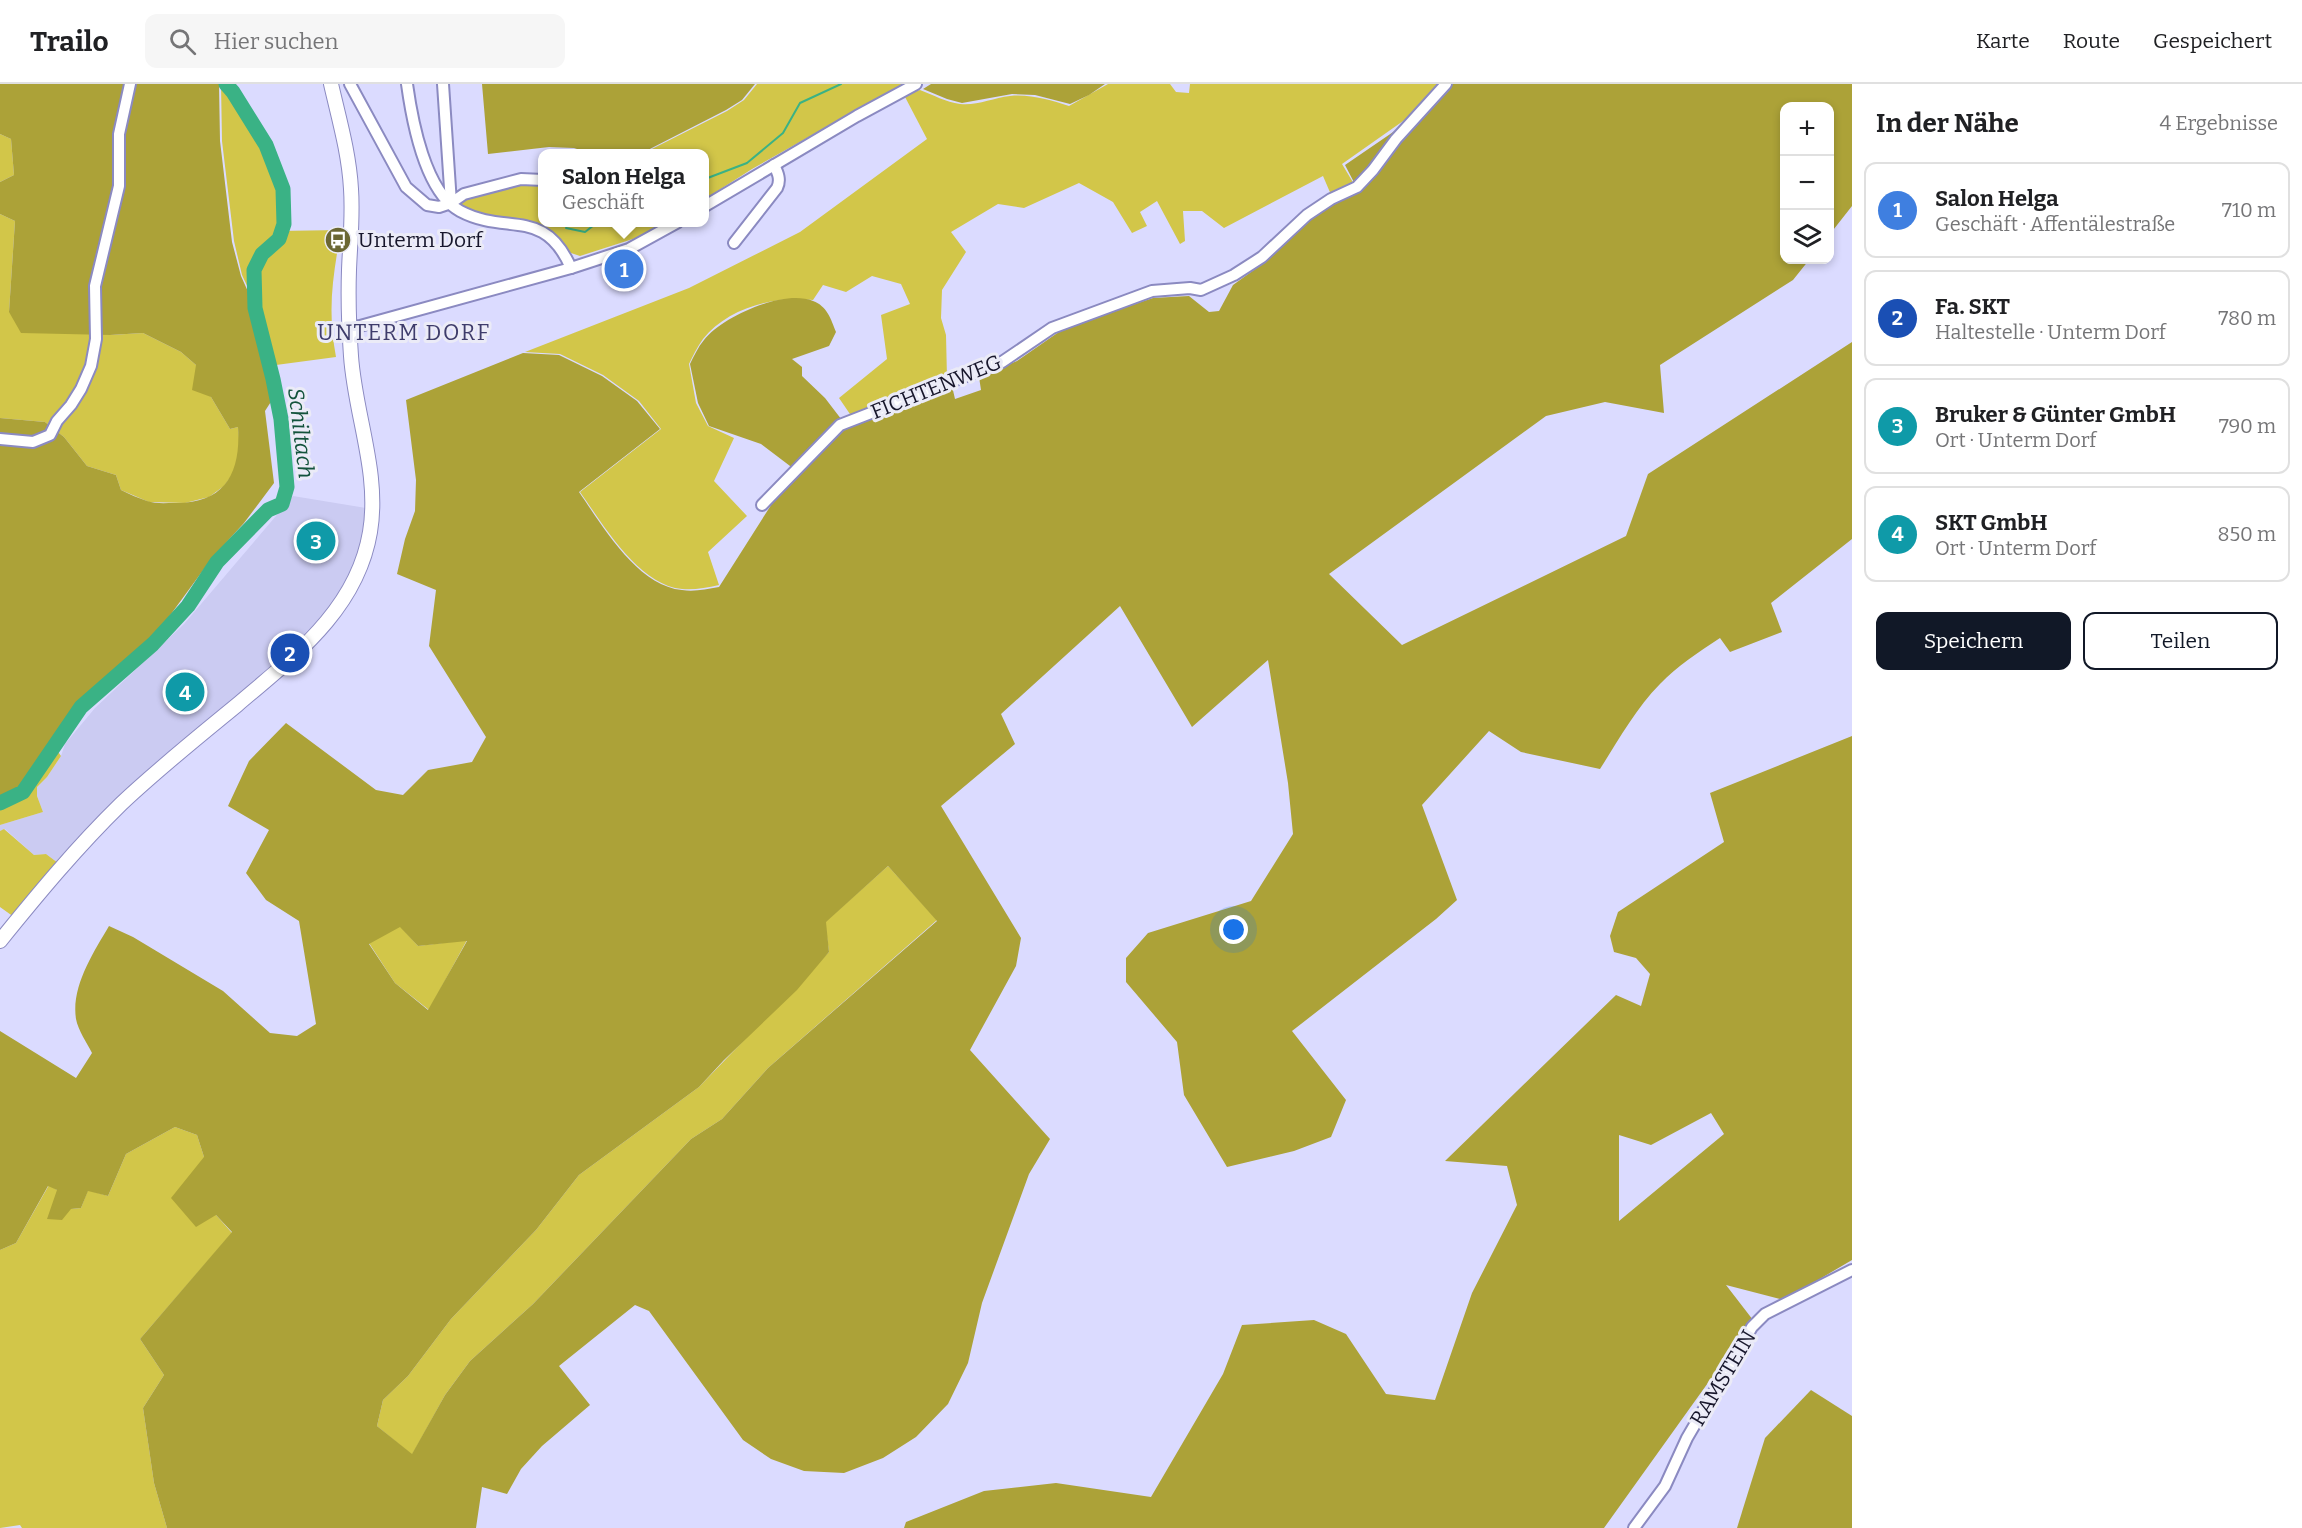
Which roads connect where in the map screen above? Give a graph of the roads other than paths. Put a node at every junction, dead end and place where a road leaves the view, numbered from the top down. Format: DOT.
graph roads {
  1 [pos="130,84"];
  2 [pos="331,84"];
  3 [pos="350,84"];
  4 [pos="407,84"];
  5 [pos="443,84"];
  6 [pos="916,84"];
  7 [pos="1446,84"];
  8 [pos="774,165"];
  9 [pos="538,180"];
  10 [pos="451,203"];
  11 [pos="709,204"];
  12 [pos="669,227"];
  13 [pos="734,243"];
  14 [pos="571,268"];
  15 [pos="349,327"];
  16 [pos="0,440"];
  17 [pos="762,505"];
  18 [pos="0,941"];
  19 [pos="1852,1270"];
  20 [pos="1634,1528"];
  1 -- 16 [label="street"];
  2 -- 15 [label="main road"];
  3 -- 10 [label="street"];
  4 -- 10 [label="street"];
  5 -- 10 [label="street"];
  6 -- 8 [label="street"];
  7 -- 17 [label="street, FICHTENWEG"];
  8 -- 11 [label="street"];
  8 -- 13 [label="street"];
  9 -- 10 [label="street"];
  10 -- 14 [label="street"];
  12 -- 14 [label="street"];
  14 -- 15 [label="street"];
  15 -- 18 [label="main road"];
  19 -- 20 [label="street, RAMSTEIN"];
}
